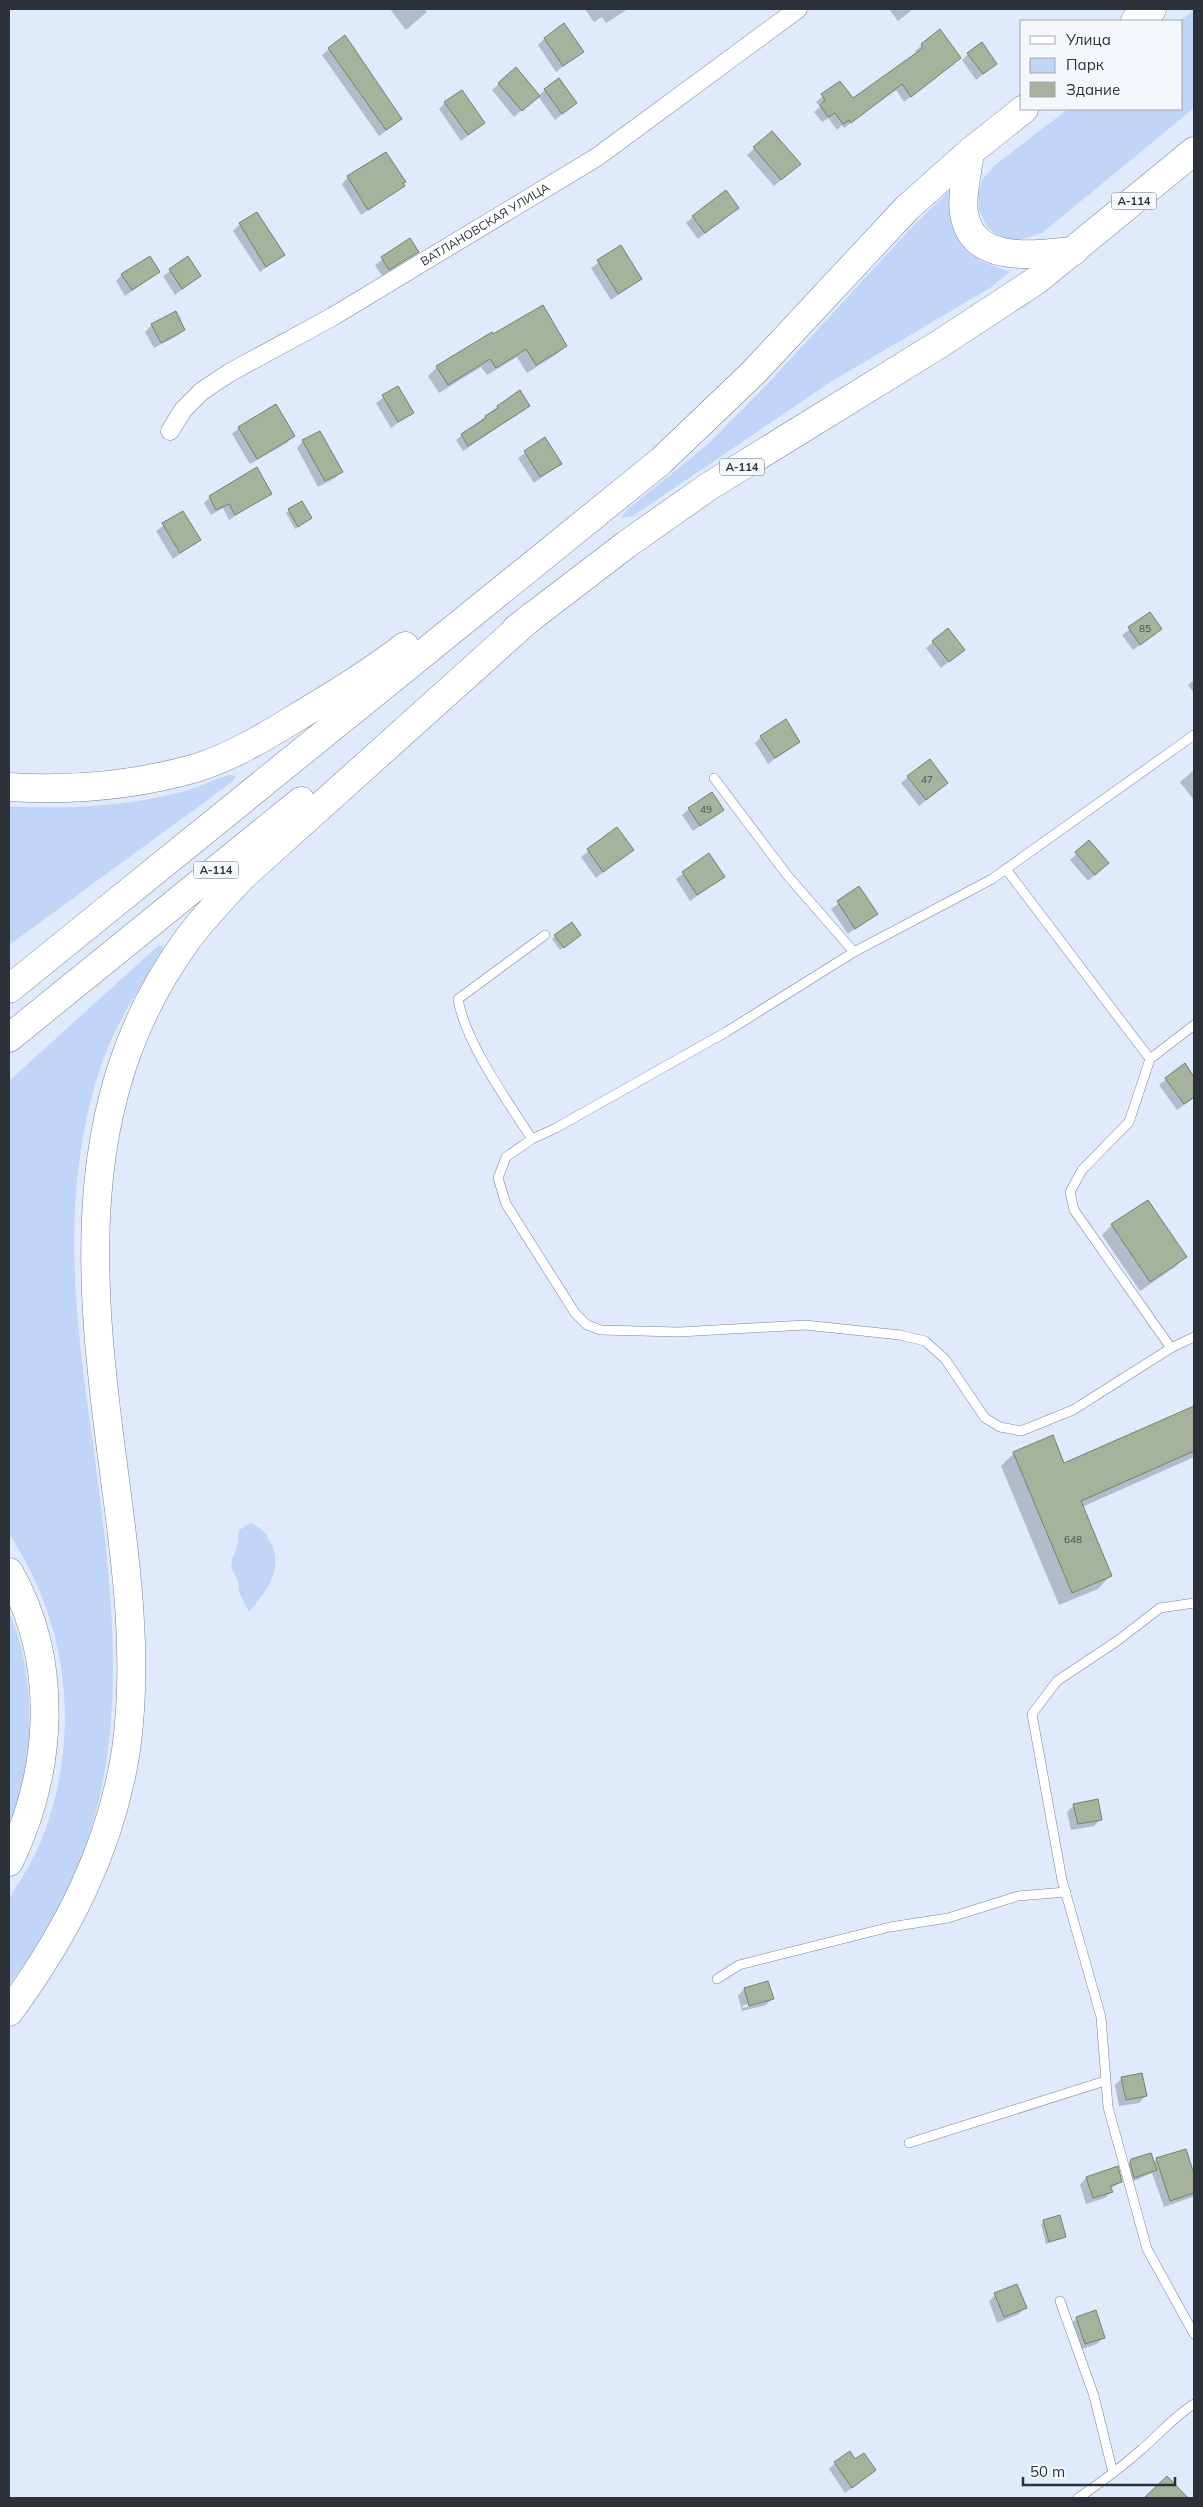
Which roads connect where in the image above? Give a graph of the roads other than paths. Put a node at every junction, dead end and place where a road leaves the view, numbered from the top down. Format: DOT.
graph roads {
  1 [pos="798,9"];
  2 [pos="1152,9"];
  3 [pos="1136,20"];
  4 [pos="1023,110"];
  5 [pos="1194,151"];
  6 [pos="970,152"];
  7 [pos="1074,251"];
  8 [pos="170,431"];
  9 [pos="568,537"];
  10 [pos="531,617"];
  11 [pos="1194,736"];
  12 [pos="714,778"];
  13 [pos="9,787"];
  14 [pos="1006,870"];
  15 [pos="545,935"];
  16 [pos="854,952"];
  17 [pos="9,989"];
  18 [pos="1194,1025"];
  19 [pos="9,1038"];
  20 [pos="1150,1059"];
  21 [pos="532,1139"];
  22 [pos="1194,1337"];
  23 [pos="1171,1348"];
  24 [pos="9,1572"];
  25 [pos="1194,1604"];
  26 [pos="9,1862"];
  27 [pos="1066,1892"];
  28 [pos="717,1978"];
  29 [pos="9,2012"];
  30 [pos="1105,2081"];
  31 [pos="909,2143"];
  32 [pos="1060,2301"];
  33 [pos="1194,2334"];
  34 [pos="1194,2404"];
  35 [pos="1113,2473"];
  36 [pos="1078,2498"];
  1 -- 8 [label="street, ВАТЛАНОВСКАЯ УЛИЦА"];
  2 -- 3 [label="main road"];
  4 -- 6 [label="main road, А-114"];
  5 -- 7 [label="main road, А-114"];
  6 -- 7 [label="main road"];
  6 -- 9 [label="main road, А-114"];
  7 -- 10 [label="main road, А-114"];
  9 -- 13 [label="main road"];
  9 -- 17 [label="main road, А-114"];
  10 -- 19 [label="main road, А-114"];
  10 -- 29 [label="main road"];
  11 -- 14 [label="lane"];
  12 -- 16 [label="lane"];
  14 -- 16 [label="lane"];
  14 -- 20 [label="lane"];
  15 -- 21 [label="lane"];
  16 -- 21 [label="lane"];
  18 -- 20 [label="lane"];
  20 -- 23 [label="lane"];
  21 -- 23 [label="lane"];
  22 -- 23 [label="lane"];
  24 -- 26 [label="main road"];
  25 -- 27 [label="lane"];
  27 -- 28 [label="lane"];
  27 -- 30 [label="lane"];
  30 -- 31 [label="lane"];
  30 -- 33 [label="lane"];
  32 -- 35 [label="lane"];
  34 -- 35 [label="lane"];
  35 -- 36 [label="lane"];
}
